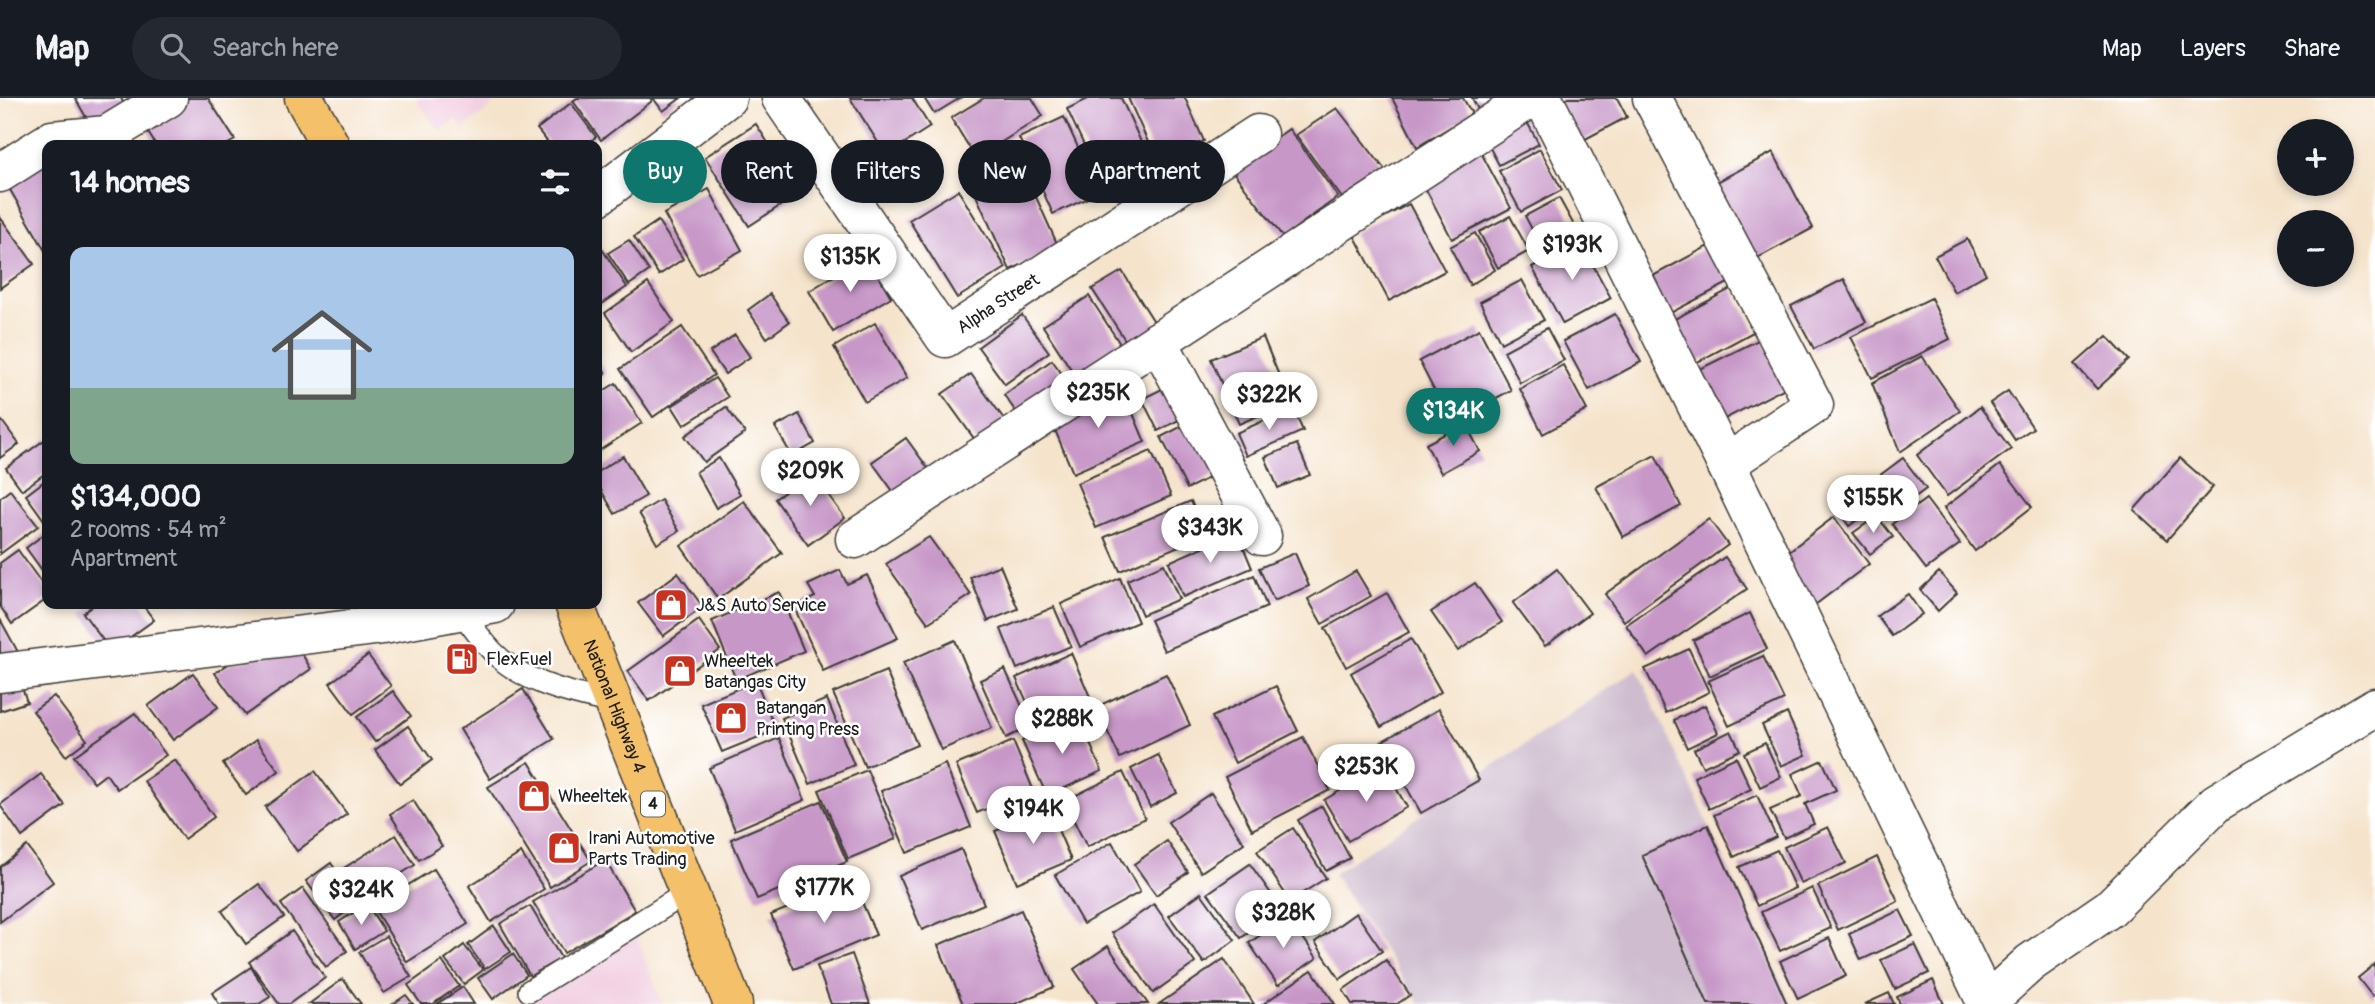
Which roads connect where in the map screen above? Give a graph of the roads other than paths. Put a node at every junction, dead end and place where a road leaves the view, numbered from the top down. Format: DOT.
graph roads {
  1 [pos="168,98"];
  2 [pos="304,98"];
  3 [pos="727,98"];
  4 [pos="781,98"];
  5 [pos="1531,98"];
  6 [pos="1543,98"];
  7 [pos="1652,98"];
  8 [pos="1258,134"];
  9 [pos="52,140"];
  10 [pos="327,140"];
  11 [pos="42,146"];
  12 [pos="0,173"];
  13 [pos="602,193"];
  14 [pos="1158,341"];
  15 [pos="1726,464"];
  16 [pos="1262,536"];
  17 [pos="855,539"];
  18 [pos="472,609"];
  19 [pos="478,609"];
  20 [pos="575,609"];
  21 [pos="0,673"];
  22 [pos="613,703"];
  23 [pos="2375,707"];
  24 [pos="688,892"];
  25 [pos="529,991"];
  26 [pos="1987,1003"];
  27 [pos="733,1004"];
  1 -- 9 [label="street"];
  2 -- 10 [label="main road"];
  3 -- 13 [label="street"];
  4 -- 8 [label="street, Alpha Street"];
  5 -- 14 [label="street"];
  6 -- 15 [label="street"];
  7 -- 15 [label="street"];
  11 -- 12 [label="street"];
  14 -- 16 [label="street"];
  14 -- 17 [label="street"];
  15 -- 26 [label="street"];
  18 -- 21 [label="street"];
  19 -- 22 [label="lane"];
  20 -- 22 [label="main road, National Highway 4 / 4"];
  22 -- 24 [label="main road, National Highway 4 / 4"];
  23 -- 26 [label="street"];
  24 -- 25 [label="lane"];
  24 -- 27 [label="main road, National Highway 4 / 4"];
}
